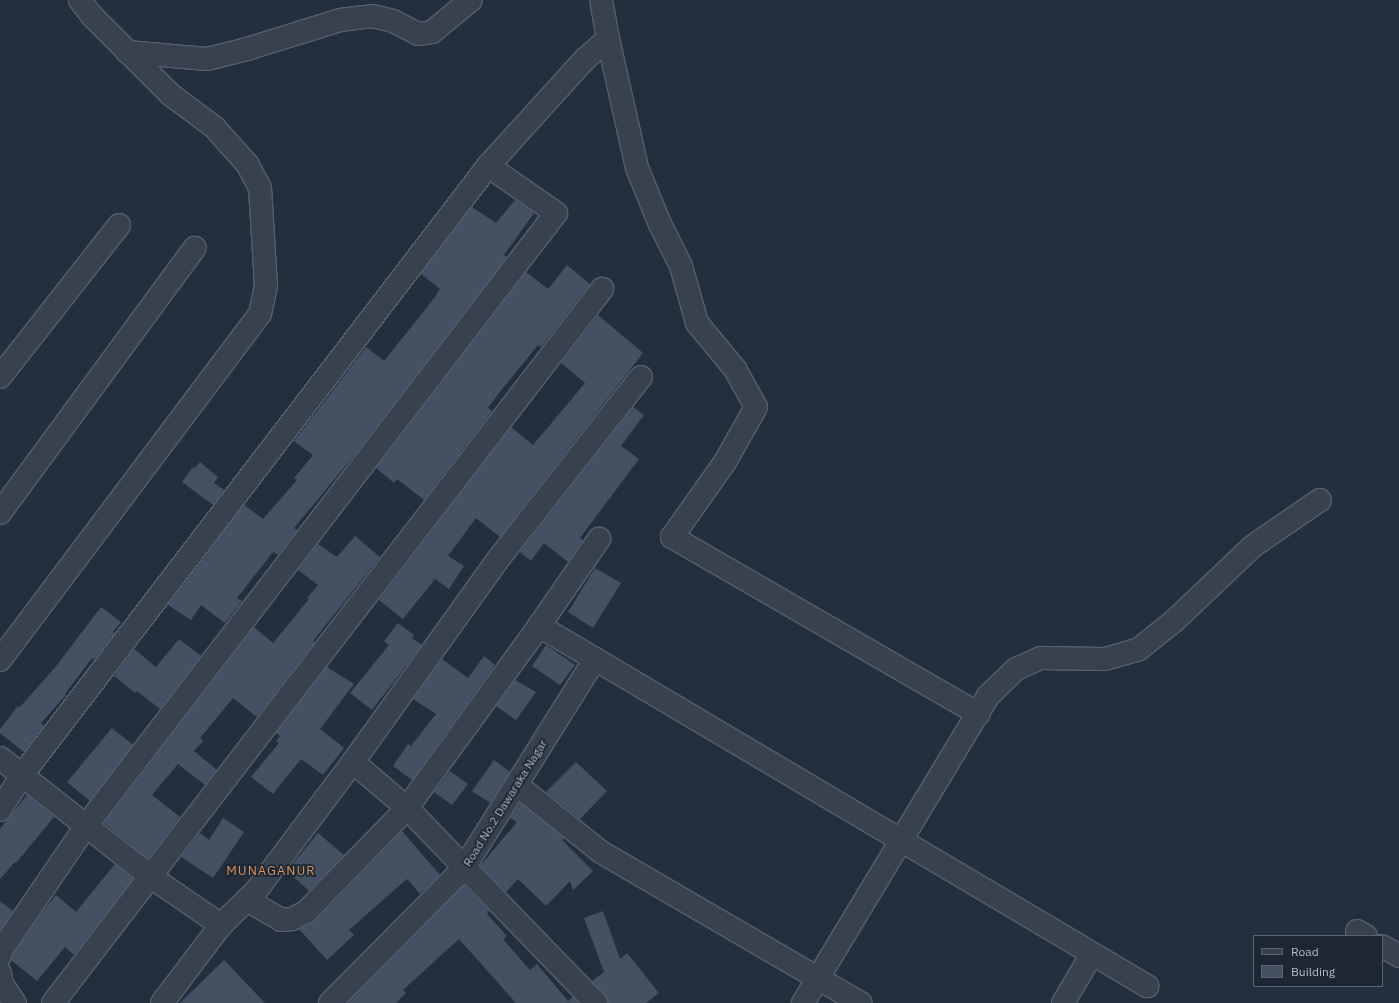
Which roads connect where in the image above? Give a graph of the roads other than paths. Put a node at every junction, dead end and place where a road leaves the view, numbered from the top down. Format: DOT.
graph roads {
  1 [pos="80,0"];
  2 [pos="471,0"];
  3 [pos="601,0"];
  4 [pos="608,39"];
  5 [pos="127,52"];
  6 [pos="488,166"];
  7 [pos="119,225"];
  8 [pos="195,248"];
  9 [pos="602,289"];
  10 [pos="0,377"];
  11 [pos="641,377"];
  12 [pos="1320,500"];
  13 [pos="0,513"];
  14 [pos="599,539"];
  15 [pos="540,626"];
  16 [pos="595,659"];
  17 [pos="0,660"];
  18 [pos="978,714"];
  19 [pos="0,758"];
  20 [pos="353,762"];
  21 [pos="22,775"];
  22 [pos="516,785"];
  23 [pos="407,808"];
  24 [pos="0,810"];
  25 [pos="86,826"];
  26 [pos="901,839"];
  27 [pos="464,868"];
  28 [pos="151,877"];
  29 [pos="247,900"];
  30 [pos="221,925"];
  31 [pos="1383,947"];
  32 [pos="1092,954"];
  33 [pos="0,956"];
  34 [pos="1399,956"];
  35 [pos="0,973"];
  36 [pos="818,978"];
  37 [pos="1147,986"];
  38 [pos="15,1003"];
  39 [pos="53,1003"];
  40 [pos="162,1003"];
  41 [pos="330,1003"];
  42 [pos="596,1003"];
  43 [pos="803,1003"];
  44 [pos="860,1003"];
  45 [pos="1064,1003"];
  1 -- 5 [label="street"];
  2 -- 5 [label="street"];
  3 -- 4 [label="street"];
  4 -- 6 [label="street"];
  4 -- 18 [label="street"];
  5 -- 17 [label="street"];
  6 -- 21 [label="street"];
  6 -- 25 [label="street"];
  7 -- 10 [label="street"];
  8 -- 13 [label="street"];
  9 -- 28 [label="street"];
  11 -- 20 [label="street"];
  12 -- 18 [label="street"];
  14 -- 15 [label="street"];
  15 -- 16 [label="street"];
  15 -- 23 [label="street"];
  16 -- 22 [label="street, Road No.2 Dawaraka Nagar"];
  16 -- 26 [label="street"];
  18 -- 26 [label="street"];
  19 -- 21 [label="street"];
  20 -- 23 [label="street"];
  20 -- 29 [label="street"];
  21 -- 24 [label="street"];
  21 -- 25 [label="street"];
  22 -- 27 [label="street, Road No.2 Dawaraka Nagar"];
  22 -- 36 [label="street"];
  23 -- 27 [label="street"];
  23 -- 29 [label="street"];
  25 -- 28 [label="street"];
  25 -- 33 [label="street"];
  26 -- 32 [label="street"];
  26 -- 36 [label="street"];
  27 -- 41 [label="street, Road No.2 Dawaraka Nagar"];
  27 -- 42 [label="street"];
  28 -- 30 [label="street"];
  28 -- 39 [label="street"];
  29 -- 30 [label="street"];
  30 -- 40 [label="street"];
  31 -- 34 [label="street"];
  32 -- 37 [label="street"];
  32 -- 45 [label="street"];
  35 -- 38 [label="street"];
  36 -- 43 [label="street"];
  36 -- 44 [label="street"];
}
